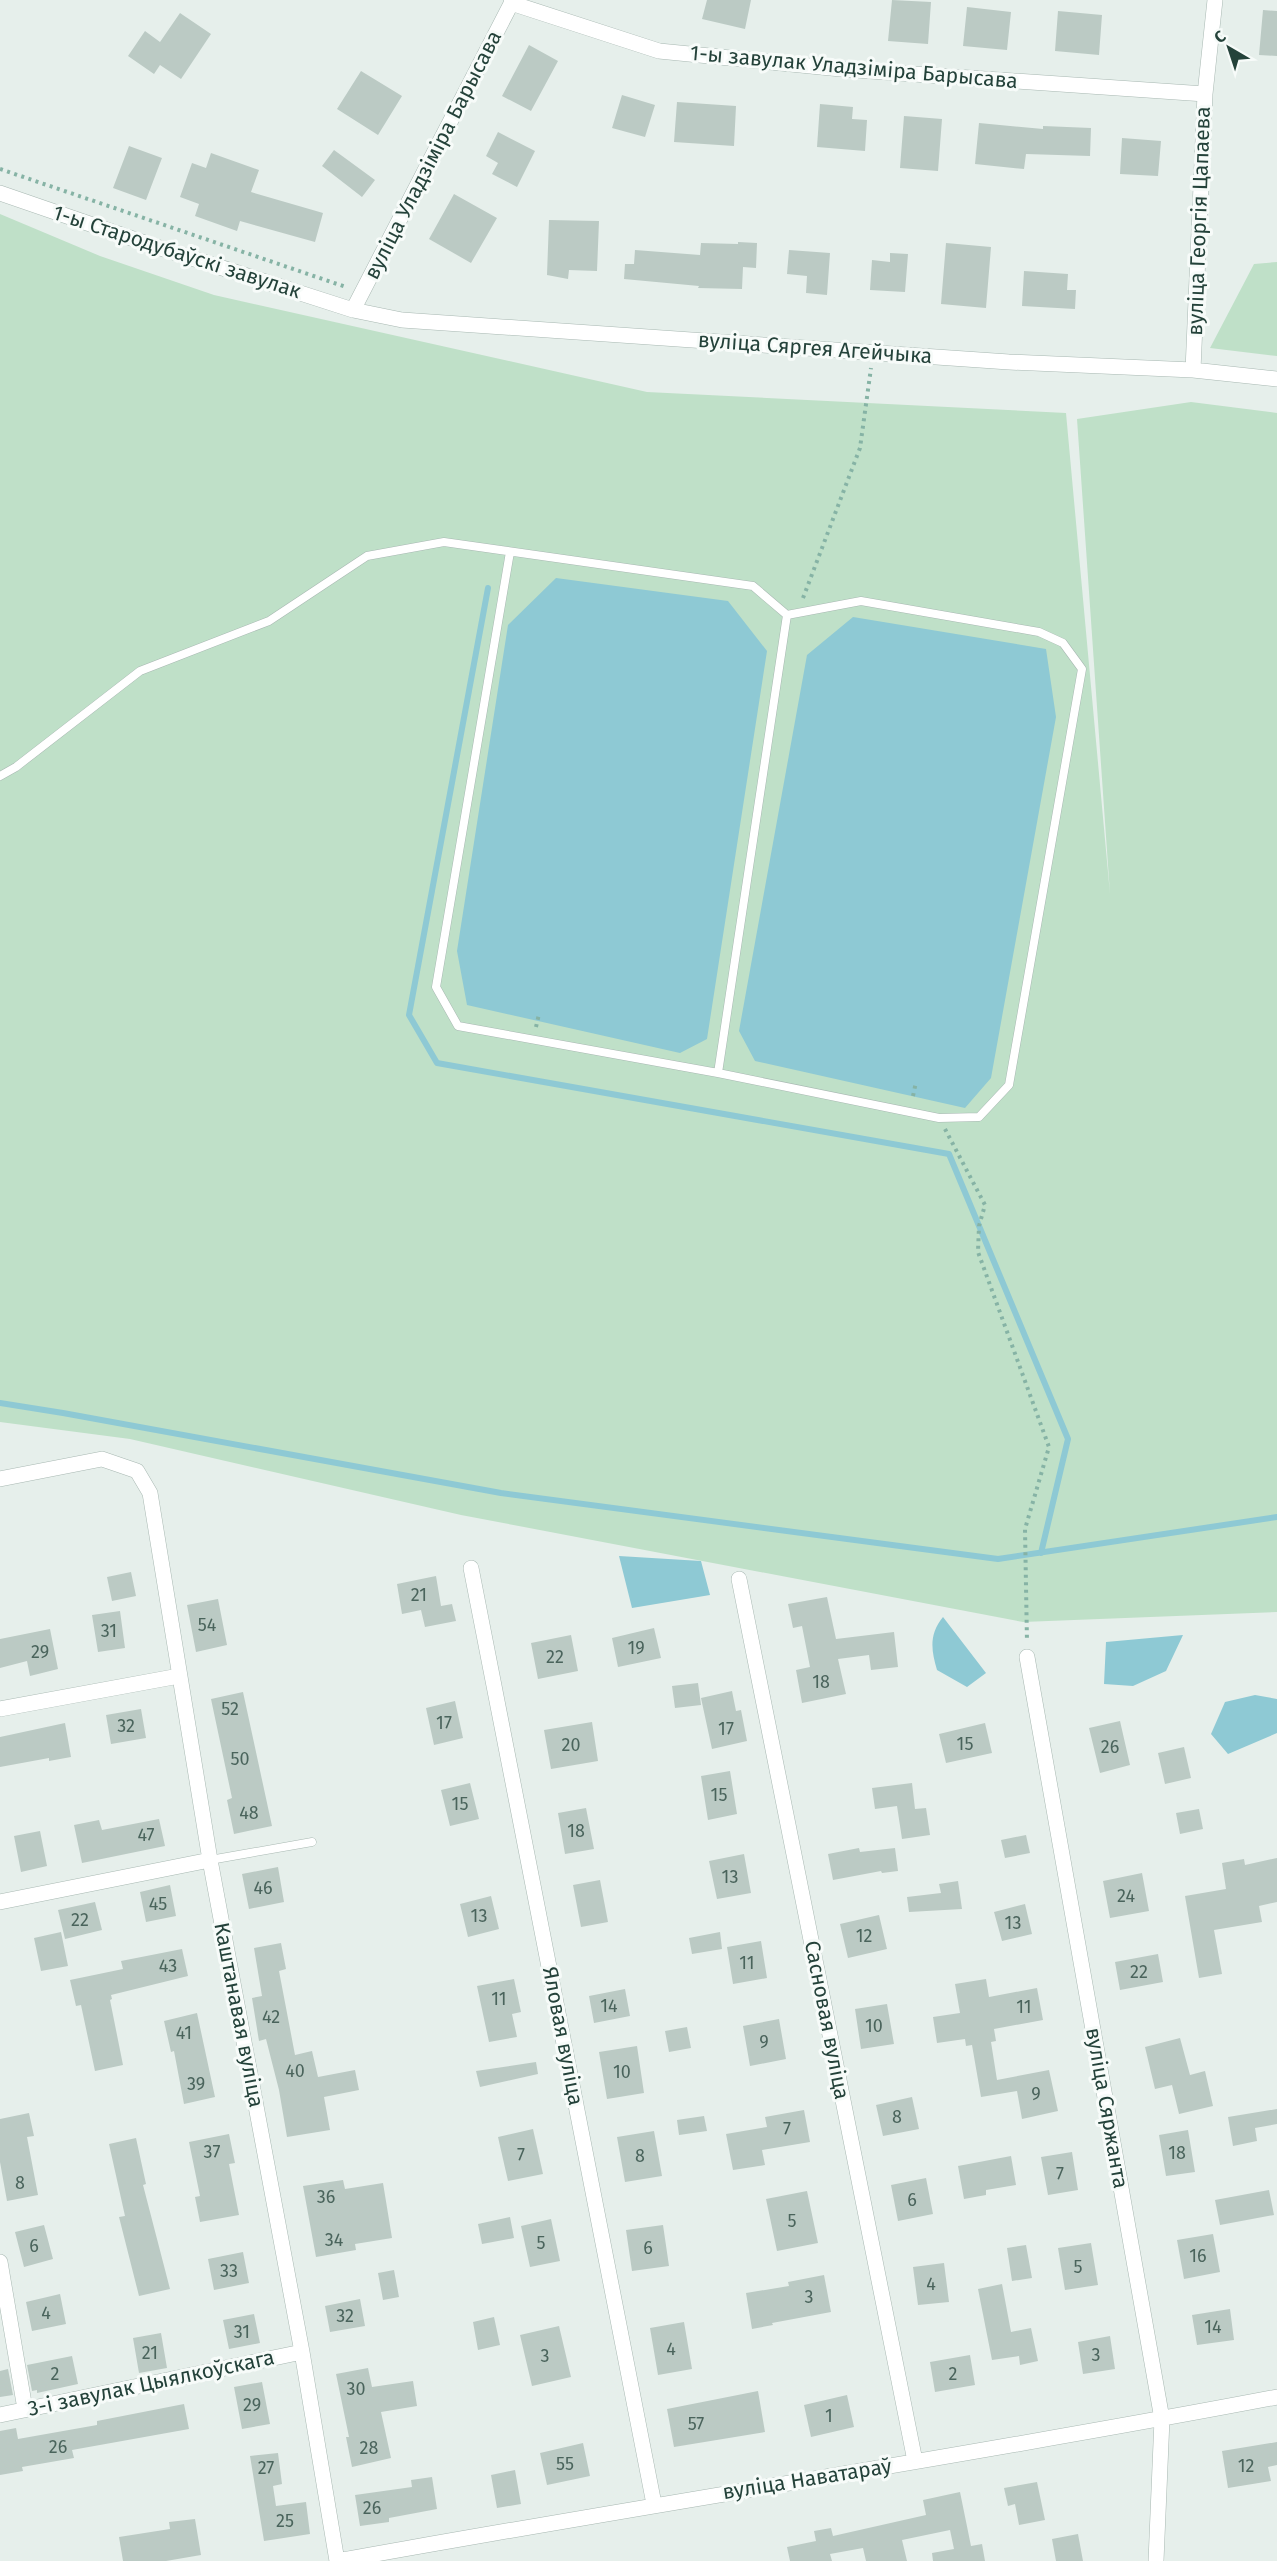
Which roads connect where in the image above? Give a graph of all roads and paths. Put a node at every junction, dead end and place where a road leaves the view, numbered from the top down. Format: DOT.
graph roads {
  1 [pos="1215,0"];
  2 [pos="512,1"];
  3 [pos="1205,94"];
  4 [pos="0,169"];
  5 [pos="0,193"];
  6 [pos="363,293"];
  7 [pos="353,310"];
  8 [pos="873,352"];
  9 [pos="1193,370"];
  10 [pos="1277,379"];
  11 [pos="510,552"];
  12 [pos="798,613"];
  13 [pos="787,615"];
  14 [pos="0,776"];
  15 [pos="539,1014"];
  16 [pos="536,1031"];
  17 [pos="718,1073"];
  18 [pos="916,1082"];
  19 [pos="913,1096"];
  20 [pos="939,1118"];
  21 [pos="0,1479"];
  22 [pos="471,1568"];
  23 [pos="739,1579"];
  24 [pos="1027,1657"];
  25 [pos="179,1676"];
  26 [pos="0,1709"];
  27 [pos="312,1842"];
  28 [pos="210,1860"];
  29 [pos="0,1902"];
  30 [pos="0,2262"];
  31 [pos="302,2352"];
  32 [pos="1277,2397"];
  33 [pos="25,2409"];
  34 [pos="0,2415"];
  35 [pos="1162,2419"];
  36 [pos="915,2461"];
  37 [pos="654,2504"];
  38 [pos="337,2561"];
  39 [pos="1156,2561"];
  1 -- 3 [label="street, вуліца Георгія Цапаева"];
  2 -- 3 [label="street, 1-ы завулак Уладзіміра Барысава"];
  2 -- 6 [label="street, вуліца Уладзіміра Барысава"];
  3 -- 9 [label="street, вуліца Георгія Цапаева"];
  4 -- 6 [label="path"];
  5 -- 7 [label="street, 1-ы Стародубаўскі завулак"];
  6 -- 7 [label="street, вуліца Уладзіміра Барысава"];
  7 -- 8 [label="street, вуліца Сяргея Агейчыка"];
  8 -- 9 [label="street, вуліца Сяргея Агейчыка"];
  8 -- 12 [label="path"];
  9 -- 10 [label="street, вуліца Сяргея Агейчыка"];
  11 -- 13 [label="lane"];
  11 -- 14 [label="lane"];
  11 -- 17 [label="lane"];
  12 -- 13 [label="lane"];
  12 -- 20 [label="lane"];
  13 -- 17 [label="lane"];
  15 -- 16 [label="path"];
  17 -- 20 [label="lane"];
  18 -- 19 [label="path"];
  20 -- 24 [label="path"];
  21 -- 25 [label="street, Каштанавая вуліца"];
  22 -- 37 [label="street, Яловая вуліца"];
  23 -- 36 [label="street, Сасновая вуліца"];
  24 -- 35 [label="street, вуліца Сяржанта"];
  25 -- 26 [label="street"];
  25 -- 28 [label="street, Каштанавая вуліца"];
  27 -- 28 [label="lane"];
  28 -- 29 [label="street"];
  28 -- 31 [label="street, Каштанавая вуліца"];
  30 -- 33 [label="street"];
  31 -- 33 [label="street, 3-і завулак Цыялкоўскага"];
  31 -- 38 [label="street, Каштанавая вуліца"];
  32 -- 35 [label="street, вуліца Наватараў"];
  33 -- 34 [label="street, 3-і завулак Цыялкоўскага"];
  35 -- 36 [label="street, вуліца Наватараў"];
  35 -- 39 [label="street, вуліца Сяржанта"];
  36 -- 37 [label="street, вуліца Наватараў"];
  37 -- 38 [label="street, вуліца Наватараў"];
}
